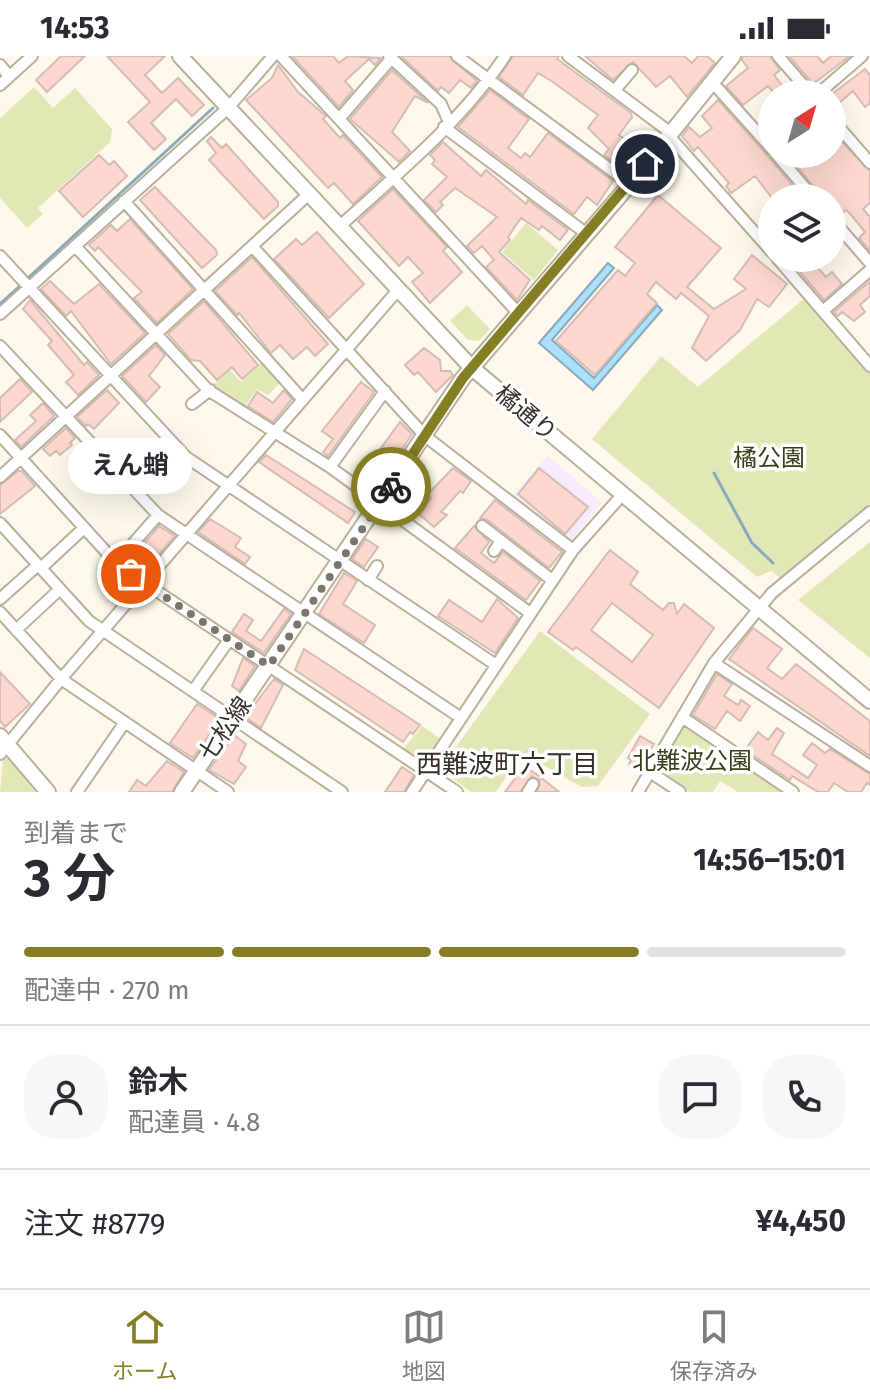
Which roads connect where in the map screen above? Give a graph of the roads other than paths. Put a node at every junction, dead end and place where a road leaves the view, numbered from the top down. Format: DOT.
graph roads {
  1 [pos="32,56"];
  2 [pos="180,56"];
  3 [pos="273,56"];
  4 [pos="281,56"];
  5 [pos="457,56"];
  6 [pos="505,56"];
  7 [pos="568,56"];
  8 [pos="778,56"];
  9 [pos="862,56"];
  10 [pos="389,58"];
  11 [pos="726,59"];
  12 [pos="870,64"];
  13 [pos="0,65"];
  14 [pos="632,70"];
  15 [pos="9,76"];
  16 [pos="490,79"];
  17 [pos="799,80"];
  18 [pos="834,80"];
  19 [pos="713,83"];
  20 [pos="0,85"];
  21 [pos="615,90"];
  22 [pos="228,108"];
  23 [pos="339,119"];
  24 [pos="446,124"];
  25 [pos="758,126"];
  26 [pos="670,134"];
  27 [pos="846,135"];
  28 [pos="870,163"];
  29 [pos="788,168"];
  30 [pos="393,177"];
  31 [pos="630,184"];
  32 [pos="802,184"];
  33 [pos="310,193"];
  34 [pos="124,201"];
  35 [pos="340,226"];
  36 [pos="587,234"];
  37 [pos="846,235"];
  38 [pos="758,236"];
  39 [pos="75,246"];
  40 [pos="252,246"];
  41 [pos="0,256"];
  42 [pos="870,263"];
  43 [pos="870,270"];
  44 [pos="789,272"];
  45 [pos="29,288"];
  46 [pos="398,290"];
  47 [pos="205,292"];
  48 [pos="823,311"];
  49 [pos="0,314"];
  50 [pos="519,314"];
  51 [pos="157,335"];
  52 [pos="0,346"];
  53 [pos="348,350"];
  54 [pos="870,366"];
  55 [pos="472,368"];
  56 [pos="110,376"];
  57 [pos="210,390"];
  58 [pos="385,391"];
  59 [pos="303,400"];
  60 [pos="192,404"];
  61 [pos="65,418"];
  62 [pos="275,432"];
  63 [pos="0,435"];
  64 [pos="425,436"];
  65 [pos="21,458"];
  66 [pos="330,467"];
  67 [pos="0,477"];
  68 [pos="232,488"];
  69 [pos="623,494"];
  70 [pos="380,504"];
  71 [pos="870,512"];
  72 [pos="158,515"];
  73 [pos="0,523"];
  74 [pos="482,526"];
  75 [pos="84,528"];
  76 [pos="186,535"];
  77 [pos="501,541"];
  78 [pos="573,550"];
  79 [pos="494,551"];
  80 [pos="340,561"];
  81 [pos="116,563"];
  82 [pos="39,566"];
  83 [pos="377,566"];
  84 [pos="368,580"];
  85 [pos="552,580"];
  86 [pos="144,584"];
  87 [pos="60,589"];
  88 [pos="0,599"];
  89 [pos="760,608"];
  90 [pos="0,612"];
  91 [pos="530,613"];
  92 [pos="303,614"];
  93 [pos="16,630"];
  94 [pos="103,631"];
  95 [pos="229,640"];
  96 [pos="714,663"];
  97 [pos="496,665"];
  98 [pos="269,666"];
  99 [pos="61,679"];
  100 [pos="193,691"];
  101 [pos="870,701"];
  102 [pos="682,717"];
  103 [pos="461,718"];
  104 [pos="233,719"];
  105 [pos="125,722"];
  106 [pos="2,745"];
  107 [pos="870,766"];
  108 [pos="196,771"];
  109 [pos="426,771"];
  110 [pos="650,772"];
  111 [pos="48,792"];
  112 [pos="77,792"];
  113 [pos="182,792"];
  114 [pos="228,792"];
  115 [pos="342,792"];
  116 [pos="412,792"];
  117 [pos="457,792"];
  118 [pos="638,792"];
  119 [pos="680,792"];
  120 [pos="793,792"];
  1 -- 15 [label="street"];
  2 -- 22 [label="street, 橘通り"];
  3 -- 22 [label="street"];
  4 -- 23 [label="street"];
  5 -- 16 [label="street"];
  6 -- 16 [label="street"];
  7 -- 21 [label="street"];
  8 -- 17 [label="street"];
  9 -- 12 [label="street"];
  9 -- 18 [label="street"];
  10 -- 23 [label="street"];
  10 -- 24 [label="street"];
  11 -- 19 [label="street, 七松線"];
  13 -- 15 [label="street"];
  14 -- 21 [label="street"];
  15 -- 20 [label="street"];
  16 -- 24 [label="street"];
  16 -- 31 [label="street"];
  19 -- 25 [label="street"];
  19 -- 26 [label="street, 七松線"];
  21 -- 26 [label="street"];
  22 -- 33 [label="street, 橘通り"];
  22 -- 34 [label="street"];
  23 -- 30 [label="street"];
  24 -- 30 [label="street"];
  24 -- 36 [label="street"];
  26 -- 31 [label="street, 七松線"];
  26 -- 38 [label="street"];
  27 -- 28 [label="street"];
  29 -- 32 [label="street"];
  30 -- 35 [label="street"];
  30 -- 50 [label="street"];
  31 -- 36 [label="street, 七松線"];
  33 -- 35 [label="street, 橘通り"];
  33 -- 40 [label="street"];
  34 -- 39 [label="street"];
  34 -- 47 [label="street"];
  35 -- 46 [label="street, 橘通り"];
  36 -- 50 [label="street, 七松線"];
  37 -- 42 [label="street"];
  39 -- 45 [label="street"];
  39 -- 51 [label="street"];
  40 -- 47 [label="street"];
  40 -- 53 [label="street"];
  41 -- 45 [label="street"];
  43 -- 48 [label="street"];
  44 -- 48 [label="street"];
  45 -- 49 [label="street"];
  45 -- 56 [label="street"];
  46 -- 53 [label="street"];
  46 -- 55 [label="street, 橘通り"];
  47 -- 51 [label="street"];
  47 -- 59 [label="street"];
  48 -- 54 [label="street"];
  50 -- 55 [label="street, 七松線"];
  51 -- 56 [label="street"];
  51 -- 57 [label="street"];
  52 -- 61 [label="street"];
  53 -- 58 [label="street"];
  53 -- 59 [label="street"];
  55 -- 64 [label="street, 七松線"];
  55 -- 69 [label="street, 橘通り"];
  56 -- 61 [label="street"];
  56 -- 68 [label="street"];
  57 -- 60 [label="street"];
  57 -- 62 [label="street"];
  58 -- 64 [label="street"];
  58 -- 66 [label="street"];
  59 -- 62 [label="street"];
  61 -- 65 [label="street"];
  61 -- 72 [label="street"];
  62 -- 66 [label="street"];
  62 -- 68 [label="street"];
  63 -- 65 [label="street"];
  64 -- 70 [label="street, 七松線"];
  64 -- 78 [label="street"];
  65 -- 67 [label="street"];
  65 -- 75 [label="street"];
  66 -- 70 [label="street"];
  68 -- 76 [label="street"];
  68 -- 80 [label="street"];
  69 -- 78 [label="street"];
  69 -- 89 [label="street, 橘通り"];
  70 -- 80 [label="street, 七松線"];
  70 -- 91 [label="street"];
  71 -- 89 [label="street"];
  72 -- 76 [label="street"];
  72 -- 81 [label="street"];
  73 -- 82 [label="street"];
  74 -- 77 [label="street"];
  75 -- 81 [label="street"];
  75 -- 82 [label="street"];
  76 -- 86 [label="street"];
  76 -- 92 [label="street"];
  77 -- 79 [label="street"];
  77 -- 85 [label="street"];
  78 -- 85 [label="street"];
  80 -- 84 [label="street"];
  80 -- 92 [label="street, 七松線"];
  81 -- 86 [label="street"];
  82 -- 87 [label="street"];
  82 -- 88 [label="street"];
  83 -- 84 [label="street"];
  84 -- 97 [label="street"];
  85 -- 91 [label="street"];
  86 -- 94 [label="street"];
  86 -- 95 [label="street"];
  87 -- 93 [label="street"];
  87 -- 94 [label="street"];
  89 -- 96 [label="street"];
  89 -- 101 [label="street, 橘通り"];
  90 -- 93 [label="street"];
  91 -- 97 [label="street"];
  92 -- 98 [label="street, 七松線"];
  92 -- 103 [label="street"];
  93 -- 99 [label="street"];
  94 -- 99 [label="street"];
  94 -- 100 [label="street"];
  95 -- 98 [label="street"];
  95 -- 100 [label="street"];
  96 -- 102 [label="street"];
  96 -- 107 [label="street"];
  97 -- 103 [label="street"];
  98 -- 104 [label="street, 七松線"];
  98 -- 109 [label="street"];
  99 -- 105 [label="street"];
  99 -- 106 [label="street"];
  100 -- 104 [label="street"];
  102 -- 110 [label="street"];
  102 -- 120 [label="street"];
  103 -- 109 [label="street"];
  104 -- 108 [label="street, 七松線"];
  104 -- 115 [label="street"];
  105 -- 108 [label="street"];
  105 -- 112 [label="street"];
  106 -- 111 [label="street"];
  108 -- 113 [label="street, 七松線"];
  108 -- 114 [label="street"];
  109 -- 116 [label="street"];
  109 -- 117 [label="street"];
  110 -- 118 [label="street"];
  110 -- 119 [label="street"];
}
